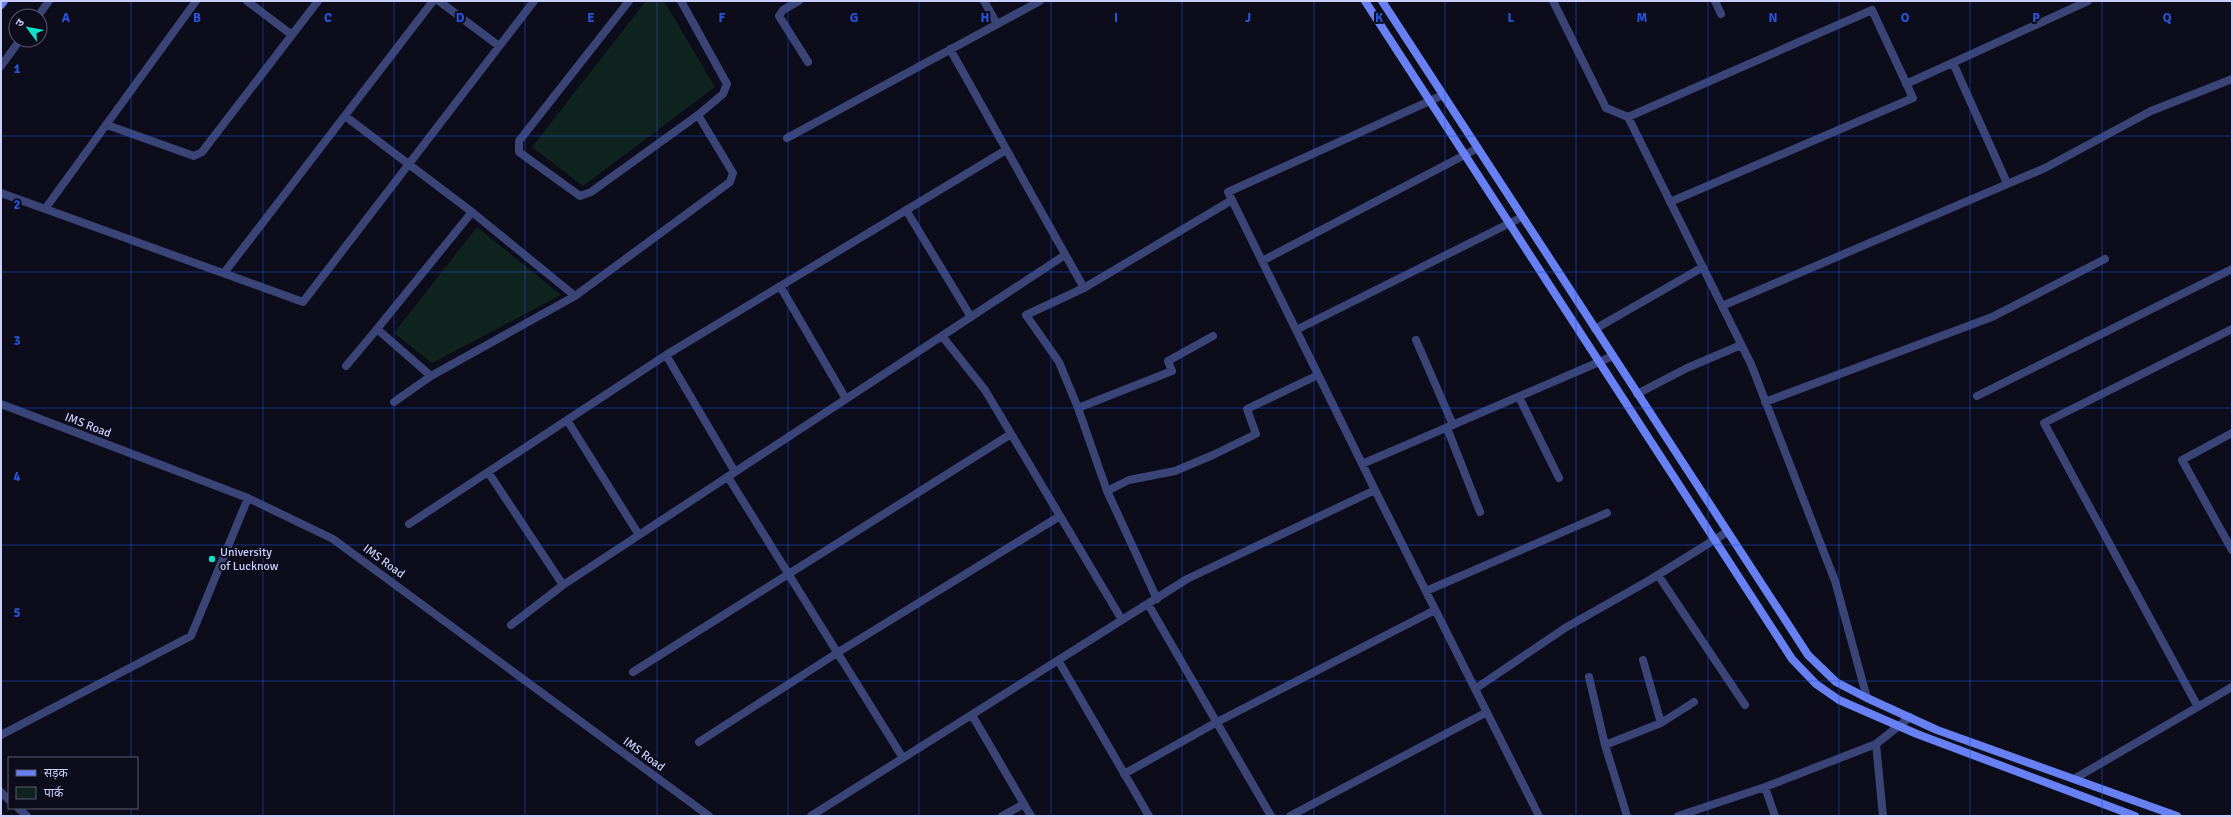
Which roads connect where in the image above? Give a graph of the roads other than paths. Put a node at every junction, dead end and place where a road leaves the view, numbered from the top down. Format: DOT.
graph roads {
  1 [pos="4,1"];
  2 [pos="196,1"];
  3 [pos="247,1"];
  4 [pos="318,1"];
  5 [pos="433,1"];
  6 [pos="439,1"];
  7 [pos="534,1"];
  8 [pos="629,1"];
  9 [pos="681,1"];
  10 [pos="799,1"];
  11 [pos="984,1"];
  12 [pos="1040,1"];
  13 [pos="1365,1"];
  14 [pos="1382,1"];
  15 [pos="1552,1"];
  16 [pos="1715,1"];
  17 [pos="2088,1"];
  18 [pos="1,5"];
  19 [pos="1721,14"];
  20 [pos="997,24"];
  21 [pos="292,35"];
  22 [pos="499,46"];
  23 [pos="14,48"];
  24 [pos="950,49"];
  25 [pos="808,62"];
  26 [pos="1953,63"];
  27 [pos="1,66"];
  28 [pos="2232,79"];
  29 [pos="1906,84"];
  30 [pos="1444,95"];
  31 [pos="1431,102"];
  32 [pos="698,115"];
  33 [pos="345,116"];
  34 [pos="1628,117"];
  35 [pos="107,125"];
  36 [pos="787,138"];
  37 [pos="1478,148"];
  38 [pos="1006,150"];
  39 [pos="1465,155"];
  40 [pos="409,164"];
  41 [pos="2007,183"];
  42 [pos="1,193"];
  43 [pos="1232,200"];
  44 [pos="1670,202"];
  45 [pos="45,209"];
  46 [pos="906,210"];
  47 [pos="472,212"];
  48 [pos="1522,216"];
  49 [pos="1510,224"];
  50 [pos="1065,255"];
  51 [pos="2105,259"];
  52 [pos="1262,261"];
  53 [pos="1703,267"];
  54 [pos="2232,269"];
  55 [pos="224,273"];
  56 [pos="780,286"];
  57 [pos="1084,288"];
  58 [pos="575,296"];
  59 [pos="1722,306"];
  60 [pos="971,317"];
  61 [pos="377,329"];
  62 [pos="1595,329"];
  63 [pos="2232,329"];
  64 [pos="1296,330"];
  65 [pos="942,336"];
  66 [pos="1214,336"];
  67 [pos="1416,340"];
  68 [pos="1742,345"];
  69 [pos="666,355"];
  70 [pos="1613,356"];
  71 [pos="1600,363"];
  72 [pos="346,366"];
  73 [pos="1318,375"];
  74 [pos="431,376"];
  75 [pos="1637,394"];
  76 [pos="1977,396"];
  77 [pos="1519,397"];
  78 [pos="846,399"];
  79 [pos="394,402"];
  80 [pos="1766,402"];
  81 [pos="1,404"];
  82 [pos="1078,408"];
  83 [pos="567,420"];
  84 [pos="1450,427"];
  85 [pos="2232,433"];
  86 [pos="1011,434"];
  87 [pos="1362,464"];
  88 [pos="488,472"];
  89 [pos="732,475"];
  90 [pos="1558,478"];
  91 [pos="1375,490"];
  92 [pos="1107,491"];
  93 [pos="248,498"];
  94 [pos="1480,512"];
  95 [pos="1607,513"];
  96 [pos="1060,516"];
  97 [pos="409,524"];
  98 [pos="1727,532"];
  99 [pos="640,535"];
  100 [pos="1715,540"];
  101 [pos="2232,550"];
  102 [pos="789,574"];
  103 [pos="1658,575"];
  104 [pos="563,585"];
  105 [pos="1426,591"];
  106 [pos="1157,598"];
  107 [pos="1148,604"];
  108 [pos="1435,610"];
  109 [pos="1122,620"];
  110 [pos="511,625"];
  111 [pos="837,653"];
  112 [pos="1058,660"];
  113 [pos="1643,660"];
  114 [pos="633,672"];
  115 [pos="1589,677"];
  116 [pos="2232,687"];
  117 [pos="1475,689"];
  118 [pos="1866,698"];
  119 [pos="1694,702"];
  120 [pos="1745,705"];
  121 [pos="2198,707"];
  122 [pos="1487,712"];
  123 [pos="972,715"];
  124 [pos="1910,717"];
  125 [pos="1217,722"];
  126 [pos="1661,723"];
  127 [pos="1899,726"];
  128 [pos="1,735"];
  129 [pos="699,742"];
  130 [pos="1876,744"];
  131 [pos="1605,745"];
  132 [pos="2009,756"];
  133 [pos="903,758"];
  134 [pos="2005,768"];
  135 [pos="1124,774"];
  136 [pos="2074,779"];
  137 [pos="1766,787"];
  138 [pos="1024,804"];
  139 [pos="19,809"];
  140 [pos="27,816"];
  141 [pos="709,816"];
  142 [pos="811,816"];
  143 [pos="1002,816"];
  144 [pos="1031,816"];
  145 [pos="1149,816"];
  146 [pos="1271,816"];
  147 [pos="1290,816"];
  148 [pos="1539,816"];
  149 [pos="1627,816"];
  150 [pos="1678,816"];
  151 [pos="1776,816"];
  152 [pos="1883,816"];
  153 [pos="2135,816"];
  154 [pos="2177,816"];
  1 -- 18 [label="street"];
  2 -- 35 [label="street"];
  3 -- 21 [label="street"];
  4 -- 21 [label="street"];
  5 -- 33 [label="street"];
  6 -- 22 [label="street"];
  7 -- 22 [label="street"];
  8 -- 32 [label="street"];
  9 -- 32 [label="street"];
  10 -- 25 [label="street"];
  11 -- 20 [label="street"];
  12 -- 20 [label="street"];
  13 -- 31 [label="street"];
  14 -- 30 [label="street"];
  15 -- 34 [label="street"];
  16 -- 19 [label="street"];
  17 -- 26 [label="street"];
  20 -- 24 [label="street"];
  21 -- 35 [label="street"];
  22 -- 40 [label="street"];
  23 -- 27 [label="street"];
  24 -- 36 [label="street"];
  24 -- 38 [label="street"];
  26 -- 29 [label="street"];
  26 -- 41 [label="street"];
  28 -- 41 [label="street"];
  29 -- 34 [label="street"];
  29 -- 44 [label="street"];
  30 -- 31 [label="street"];
  30 -- 37 [label="street"];
  31 -- 39 [label="street"];
  31 -- 43 [label="street"];
  32 -- 58 [label="street"];
  33 -- 40 [label="street"];
  33 -- 55 [label="street"];
  34 -- 44 [label="street"];
  35 -- 45 [label="street"];
  37 -- 39 [label="street"];
  37 -- 48 [label="street"];
  38 -- 46 [label="street"];
  38 -- 50 [label="street"];
  39 -- 49 [label="street"];
  39 -- 52 [label="street"];
  40 -- 47 [label="street"];
  40 -- 55 [label="street"];
  41 -- 59 [label="street"];
  42 -- 45 [label="street"];
  43 -- 52 [label="street"];
  43 -- 57 [label="street"];
  44 -- 53 [label="street"];
  45 -- 55 [label="street"];
  46 -- 56 [label="street"];
  46 -- 60 [label="street"];
  47 -- 58 [label="street"];
  47 -- 61 [label="street"];
  48 -- 49 [label="street"];
  48 -- 62 [label="street"];
  49 -- 64 [label="street"];
  49 -- 71 [label="street"];
  50 -- 57 [label="street"];
  50 -- 60 [label="street"];
  51 -- 80 [label="street"];
  52 -- 64 [label="street"];
  53 -- 59 [label="street"];
  53 -- 62 [label="street"];
  54 -- 76 [label="street"];
  56 -- 69 [label="street"];
  56 -- 78 [label="street"];
  57 -- 82 [label="street"];
  58 -- 74 [label="street"];
  59 -- 68 [label="street"];
  60 -- 65 [label="street"];
  61 -- 72 [label="street"];
  61 -- 74 [label="street"];
  62 -- 70 [label="street"];
  63 -- 121 [label="street"];
  64 -- 73 [label="street"];
  65 -- 78 [label="street"];
  65 -- 86 [label="street"];
  66 -- 82 [label="street"];
  67 -- 84 [label="street"];
  68 -- 75 [label="street"];
  68 -- 80 [label="street"];
  69 -- 83 [label="street"];
  69 -- 89 [label="street"];
  70 -- 71 [label="street"];
  70 -- 75 [label="street"];
  71 -- 77 [label="street"];
  71 -- 100 [label="street"];
  73 -- 87 [label="street"];
  73 -- 92 [label="street"];
  74 -- 79 [label="street"];
  75 -- 98 [label="street"];
  77 -- 84 [label="street"];
  77 -- 90 [label="street"];
  78 -- 89 [label="street"];
  80 -- 118 [label="street"];
  81 -- 93 [label="street, IMS Road"];
  82 -- 92 [label="street"];
  83 -- 88 [label="street"];
  83 -- 99 [label="street"];
  84 -- 87 [label="street"];
  84 -- 94 [label="street"];
  85 -- 101 [label="street"];
  86 -- 96 [label="street"];
  86 -- 102 [label="street"];
  87 -- 91 [label="street"];
  88 -- 97 [label="street"];
  88 -- 104 [label="street"];
  89 -- 99 [label="street"];
  89 -- 102 [label="street"];
  91 -- 105 [label="street"];
  91 -- 106 [label="street"];
  92 -- 106 [label="street"];
  93 -- 128 [label="street"];
  93 -- 141 [label="street, IMS Road"];
  95 -- 105 [label="street"];
  96 -- 109 [label="street"];
  96 -- 111 [label="street"];
  98 -- 100 [label="street"];
  98 -- 118 [label="street"];
  99 -- 104 [label="street"];
  100 -- 103 [label="street"];
  100 -- 127 [label="street"];
  102 -- 111 [label="street"];
  102 -- 114 [label="street"];
  103 -- 117 [label="street"];
  103 -- 120 [label="street"];
  104 -- 110 [label="street"];
  105 -- 108 [label="street"];
  106 -- 107 [label="street"];
  107 -- 109 [label="street"];
  107 -- 125 [label="street"];
  108 -- 117 [label="street"];
  108 -- 125 [label="street"];
  109 -- 112 [label="street"];
  111 -- 129 [label="street"];
  111 -- 133 [label="street"];
  112 -- 123 [label="street"];
  112 -- 135 [label="street"];
  113 -- 126 [label="street"];
  115 -- 131 [label="street"];
  116 -- 121 [label="street"];
  117 -- 122 [label="street"];
  118 -- 124 [label="street"];
  119 -- 126 [label="street"];
  121 -- 136 [label="street"];
  122 -- 147 [label="street"];
  122 -- 148 [label="street"];
  123 -- 133 [label="street"];
  123 -- 138 [label="street"];
  124 -- 127 [label="street"];
  124 -- 132 [label="street"];
  125 -- 135 [label="street"];
  125 -- 146 [label="street"];
  126 -- 131 [label="street"];
  127 -- 130 [label="street"];
  127 -- 134 [label="street"];
  130 -- 137 [label="street"];
  130 -- 152 [label="street"];
  131 -- 149 [label="street"];
  132 -- 134 [label="street"];
  132 -- 136 [label="street"];
  133 -- 142 [label="street"];
  134 -- 153 [label="street"];
  135 -- 145 [label="street"];
  136 -- 154 [label="street"];
  137 -- 150 [label="street"];
  137 -- 151 [label="street"];
  138 -- 143 [label="street"];
  138 -- 144 [label="street"];
  139 -- 140 [label="street"];
}
